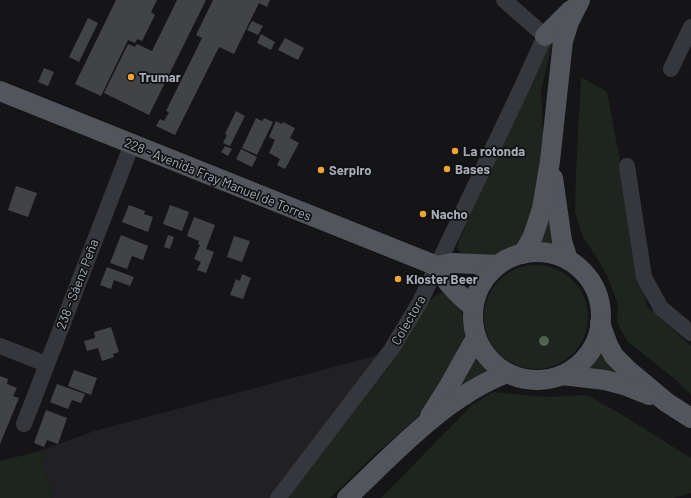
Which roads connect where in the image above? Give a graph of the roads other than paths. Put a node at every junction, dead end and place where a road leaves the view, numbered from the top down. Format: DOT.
graph roads {
  1 [pos="504,0"];
  2 [pos="580,1"];
  3 [pos="691,27"];
  4 [pos="545,36"];
  5 [pos="671,68"];
  6 [pos="0,91"];
  7 [pos="132,144"];
  8 [pos="550,161"];
  9 [pos="627,166"];
  10 [pos="523,254"];
  11 [pos="568,260"];
  12 [pos="498,265"];
  13 [pos="437,266"];
  14 [pos="473,307"];
  15 [pos="600,323"];
  16 [pos="691,333"];
  17 [pos="476,338"];
  18 [pos="0,346"];
  19 [pos="46,364"];
  20 [pos="507,373"];
  21 [pos="562,375"];
  22 [pos="666,402"];
  23 [pos="691,418"];
  24 [pos="24,424"];
  25 [pos="423,426"];
  26 [pos="278,498"];
  27 [pos="347,498"];
  1 -- 4 [label="street"];
  2 -- 4 [label="main road"];
  2 -- 8 [label="main road"];
  3 -- 5 [label="street"];
  4 -- 13 [label="street, Colectora"];
  6 -- 7 [label="main road, 228 - Avenida Fray Manuel de Torres"];
  7 -- 13 [label="main road, 228 - Avenida Fray Manuel de Torres"];
  7 -- 19 [label="street, 238 - Sáenz Peña"];
  8 -- 10 [label="main road"];
  8 -- 11 [label="main road"];
  9 -- 16 [label="street"];
  10 -- 11 [label="main road"];
  10 -- 12 [label="main road"];
  11 -- 15 [label="main road"];
  12 -- 13 [label="main road, 228 - Avenida Fray Manuel de Torres"];
  12 -- 14 [label="main road"];
  13 -- 14 [label="main road"];
  13 -- 26 [label="street, Colectora"];
  14 -- 17 [label="main road"];
  15 -- 21 [label="main road"];
  15 -- 22 [label="main road"];
  17 -- 20 [label="main road"];
  17 -- 25 [label="main road"];
  18 -- 19 [label="street"];
  19 -- 24 [label="street, 238 - Sáenz Peña"];
  20 -- 21 [label="main road"];
  20 -- 25 [label="main road"];
  21 -- 22 [label="main road"];
  22 -- 23 [label="main road"];
  25 -- 27 [label="main road"];
}
